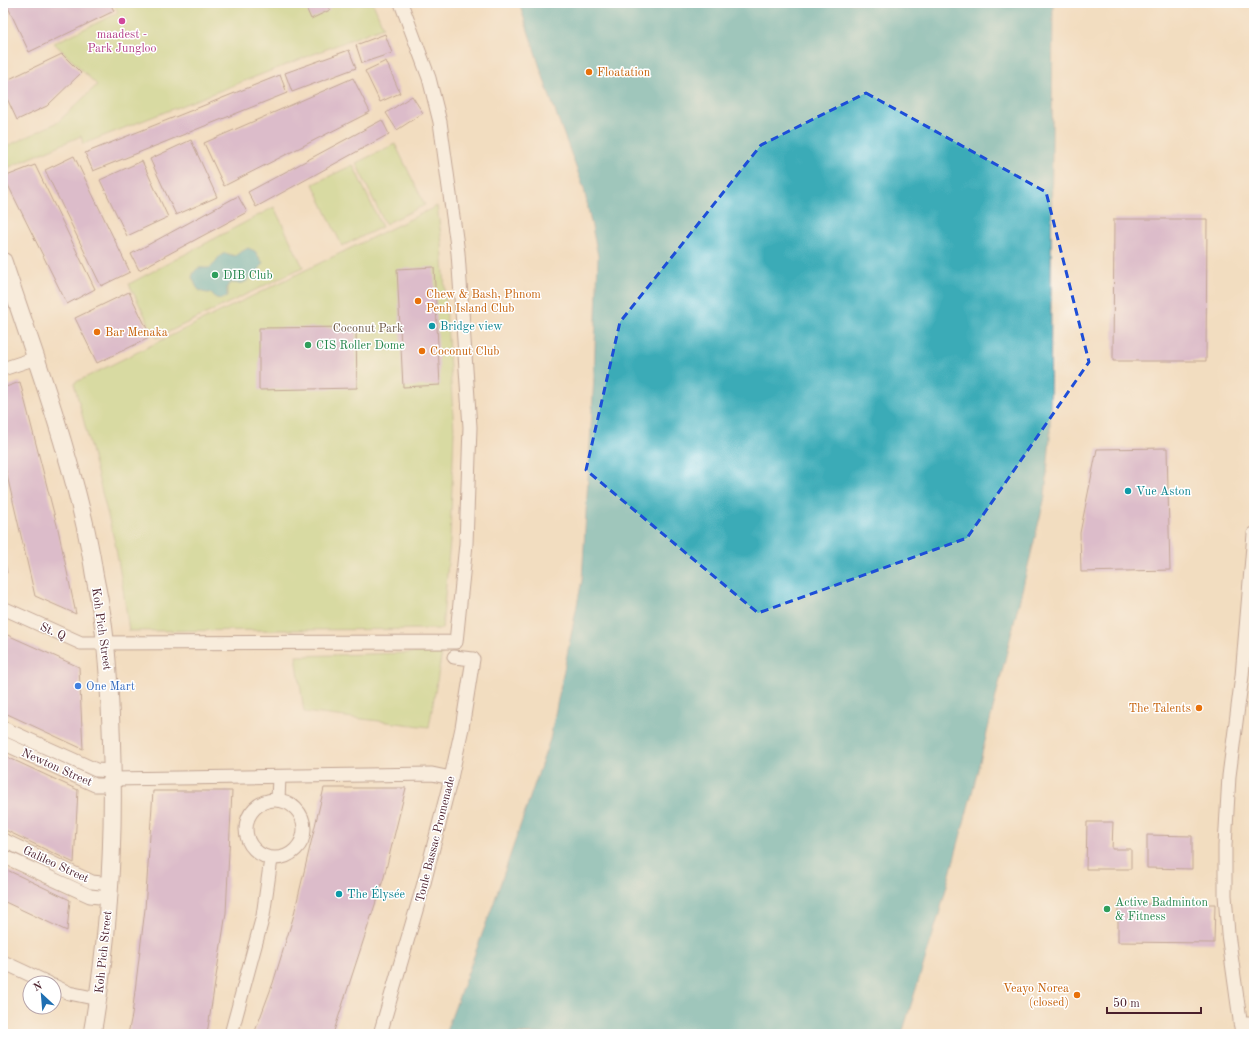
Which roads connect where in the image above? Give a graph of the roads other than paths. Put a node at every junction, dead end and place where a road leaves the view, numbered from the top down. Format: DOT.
graph roads {
  1 [pos="401,3"];
  2 [pos="3,261"];
  3 [pos="36,358"];
  4 [pos="3,369"];
  5 [pos="1254,534"];
  6 [pos="1253,565"];
  7 [pos="3,608"];
  8 [pos="105,644"];
  9 [pos="454,657"];
  10 [pos="1248,676"];
  11 [pos="3,728"];
  12 [pos="3,743"];
  13 [pos="279,776"];
  14 [pos="112,778"];
  15 [pos="451,778"];
  16 [pos="278,800"];
  17 [pos="3,840"];
  18 [pos="3,856"];
  19 [pos="271,859"];
  20 [pos="109,891"];
  21 [pos="3,962"];
  22 [pos="31,975"];
  23 [pos="62,990"];
  24 [pos="98,999"];
  25 [pos="1254,1023"];
  26 [pos="1241,1029"];
  27 [pos="92,1034"];
  28 [pos="231,1034"];
  29 [pos="380,1034"];
  1 -- 8 [label="street, St. Q"];
  2 -- 3 [label="main road, Koh Pich Street"];
  3 -- 4 [label="street"];
  3 -- 8 [label="main road, Koh Pich Street"];
  5 -- 6 [label="street"];
  6 -- 10 [label="street"];
  7 -- 8 [label="street, St. Q"];
  8 -- 14 [label="main road, Koh Pich Street"];
  9 -- 15 [label="street, Tonle Bassac Promenade"];
  10 -- 26 [label="street"];
  11 -- 14 [label="street"];
  12 -- 14 [label="street, Newton Street"];
  13 -- 14 [label="street"];
  13 -- 15 [label="street"];
  13 -- 16 [label="street"];
  14 -- 20 [label="main road, Koh Pich Street"];
  15 -- 29 [label="street, Tonle Bassac Promenade"];
  16 -- 19 [label="street"];
  16 -- 19 [label="street"];
  17 -- 20 [label="street, Galileo Street"];
  18 -- 20 [label="street, Galileo Street"];
  19 -- 28 [label="street"];
  20 -- 24 [label="main road, Koh Pich Street"];
  21 -- 22 [label="street"];
  23 -- 24 [label="street"];
  24 -- 27 [label="main road, Koh Pich Street"];
  25 -- 26 [label="street"];
}
